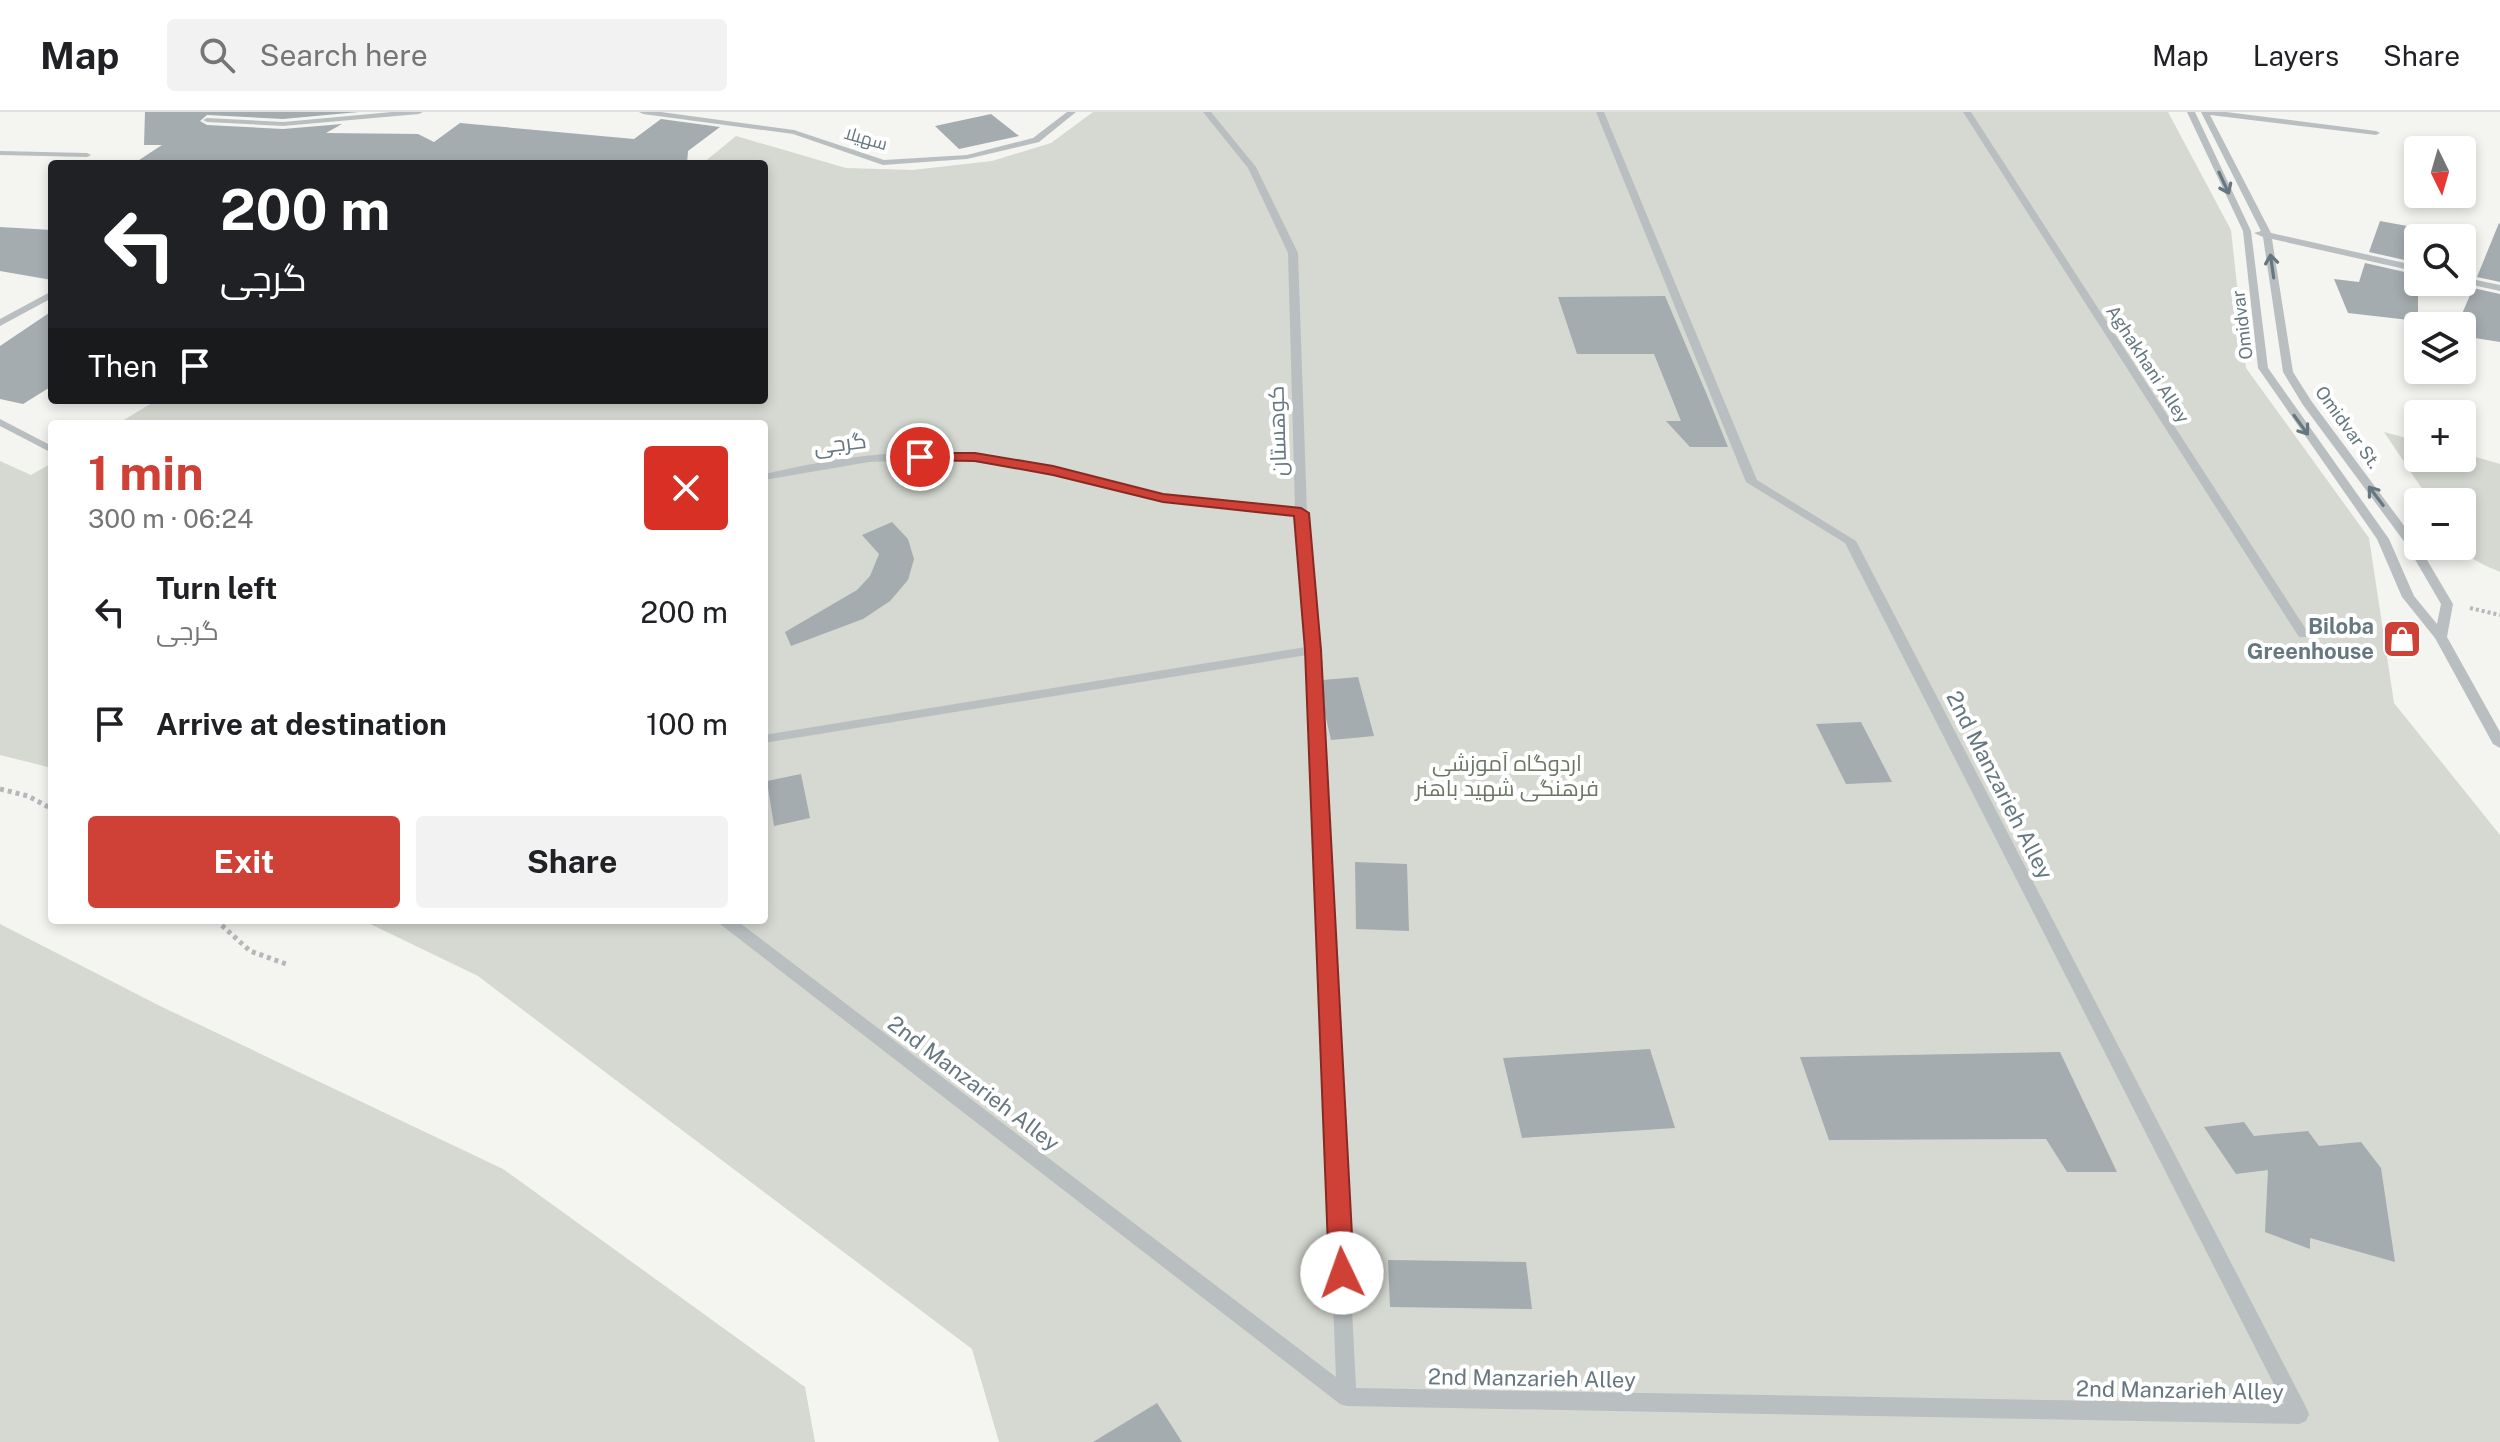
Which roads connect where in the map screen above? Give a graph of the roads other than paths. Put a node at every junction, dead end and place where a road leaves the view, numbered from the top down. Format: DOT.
graph roads {
  1 [pos="419,112"];
  2 [pos="643,112"];
  3 [pos="1072,112"];
  4 [pos="1207,112"];
  5 [pos="1600,112"];
  6 [pos="1967,112"];
  7 [pos="2191,112"];
  8 [pos="2206,112"];
  9 [pos="207,120"];
  10 [pos="2376,133"];
  11 [pos="0,153"];
  12 [pos="87,155"];
  13 [pos="2247,231"];
  14 [pos="2267,234"];
  15 [pos="2404,266"];
  16 [pos="2476,283"];
  17 [pos="2500,288"];
  18 [pos="48,296"];
  19 [pos="2256,301"];
  20 [pos="2277,305"];
  21 [pos="0,323"];
  22 [pos="2263,368"];
  23 [pos="2288,372"];
  24 [pos="2284,402"];
  25 [pos="2307,403"];
  26 [pos="0,422"];
  27 [pos="48,448"];
  28 [pos="768,476"];
  29 [pos="1301,513"];
  30 [pos="2303,634"];
  31 [pos="2441,637"];
  32 [pos="1313,650"];
  33 [pos="768,738"];
  34 [pos="2500,744"];
  35 [pos="730,924"];
  36 [pos="1347,1397"];
  1 -- 9 [label="street"];
  2 -- 3 [label="street, سهیلا"];
  4 -- 29 [label="street, کوهستان"];
  5 -- 36 [label="street, 2nd Manzarieh Alley"];
  6 -- 30 [label="street, Aghakhani Alley"];
  7 -- 13 [label="street, Omidvar, one-way"];
  8 -- 10 [label="street"];
  8 -- 14 [label="street, Omidvar St."];
  11 -- 12 [label="street"];
  13 -- 14 [label="street"];
  13 -- 19 [label="street, Omidvar"];
  14 -- 15 [label="street"];
  20 -- 14 [label="street, Omidvar St., one-way"];
  16 -- 17 [label="street"];
  18 -- 21 [label="street"];
  19 -- 20 [label="street"];
  19 -- 22 [label="street, Omidvar"];
  20 -- 23 [label="street, Omidvar St."];
  22 -- 23 [label="street"];
  22 -- 24 [label="street, Omidvar"];
  23 -- 25 [label="street, Omidvar St."];
  24 -- 25 [label="street"];
  24 -- 31 [label="street, Omidvar, one-way"];
  31 -- 25 [label="street, Omidvar St., one-way"];
  26 -- 27 [label="street"];
  28 -- 29 [label="street, گرجی"];
  29 -- 32 [label="street, کوهستان"];
  31 -- 34 [label="street"];
  32 -- 33 [label="street"];
  32 -- 36 [label="street, کوهستان"];
  35 -- 36 [label="street, 2nd Manzarieh Alley"];
}
